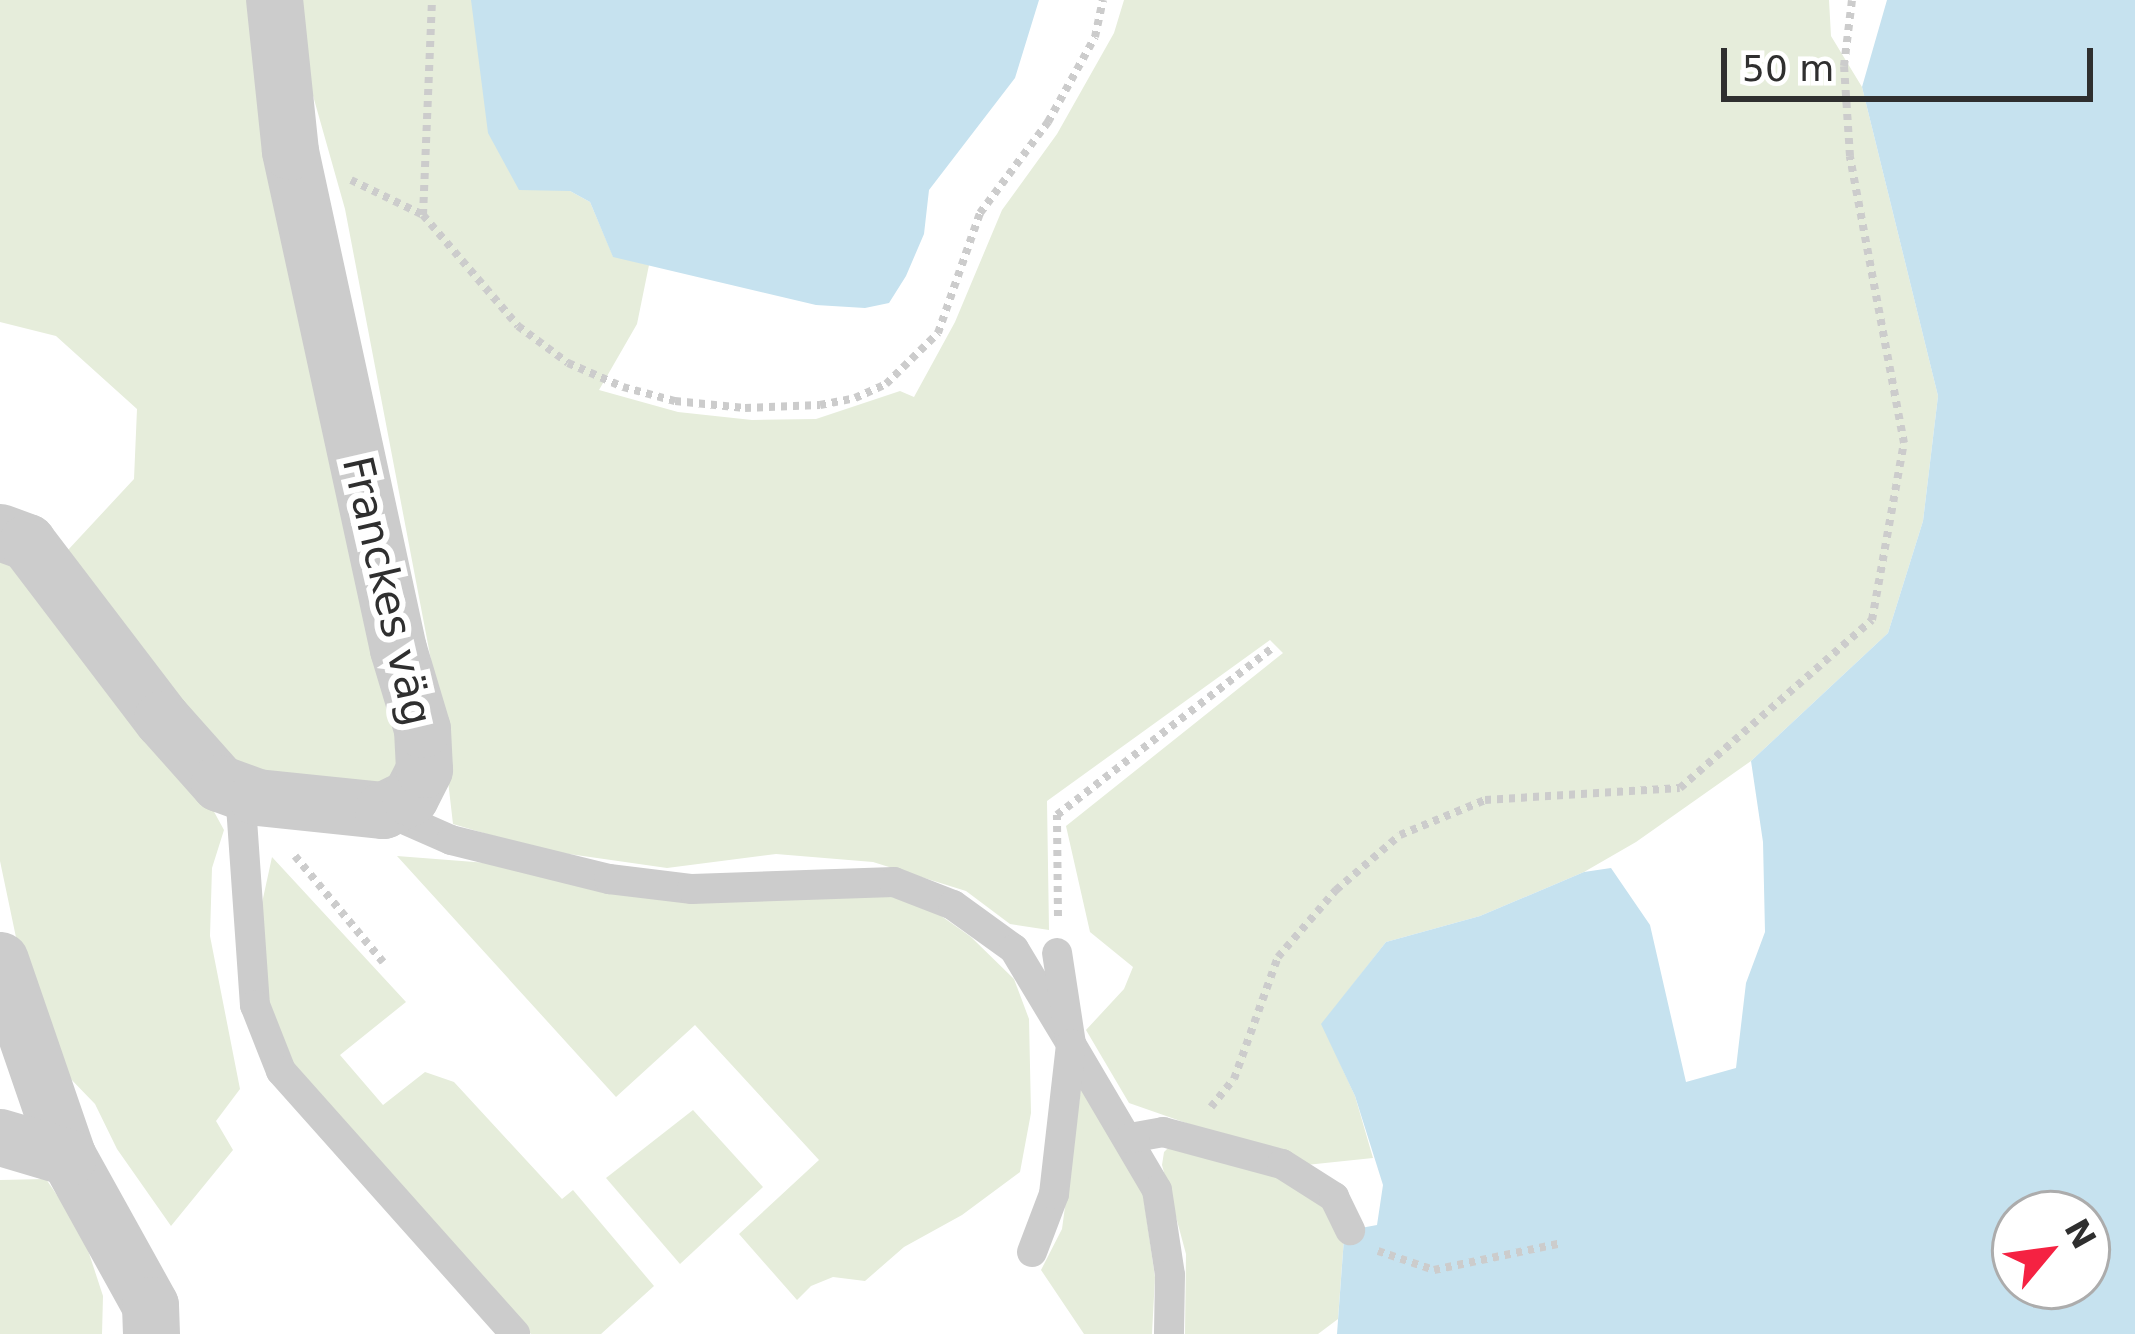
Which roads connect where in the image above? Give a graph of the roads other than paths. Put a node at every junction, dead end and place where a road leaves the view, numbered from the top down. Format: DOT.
graph roads {
  1 [pos="274,0"];
  2 [pos="0,532"];
  3 [pos="240,791"];
  4 [pos="382,810"];
  5 [pos="1057,953"];
  6 [pos="0,960"];
  7 [pos="1071,1044"];
  8 [pos="0,1137"];
  9 [pos="1130,1138"];
  10 [pos="68,1157"];
  11 [pos="1350,1230"];
  12 [pos="1032,1252"];
  13 [pos="151,1334"];
  14 [pos="514,1334"];
  15 [pos="1169,1334"];
  1 -- 4 [label="street, Franckes väg"];
  2 -- 3 [label="street"];
  3 -- 4 [label="street"];
  3 -- 14 [label="lane"];
  4 -- 7 [label="lane"];
  5 -- 7 [label="lane"];
  6 -- 10 [label="street"];
  7 -- 9 [label="lane"];
  7 -- 12 [label="lane"];
  8 -- 10 [label="street"];
  9 -- 11 [label="lane"];
  9 -- 15 [label="lane"];
  10 -- 13 [label="street"];
}
